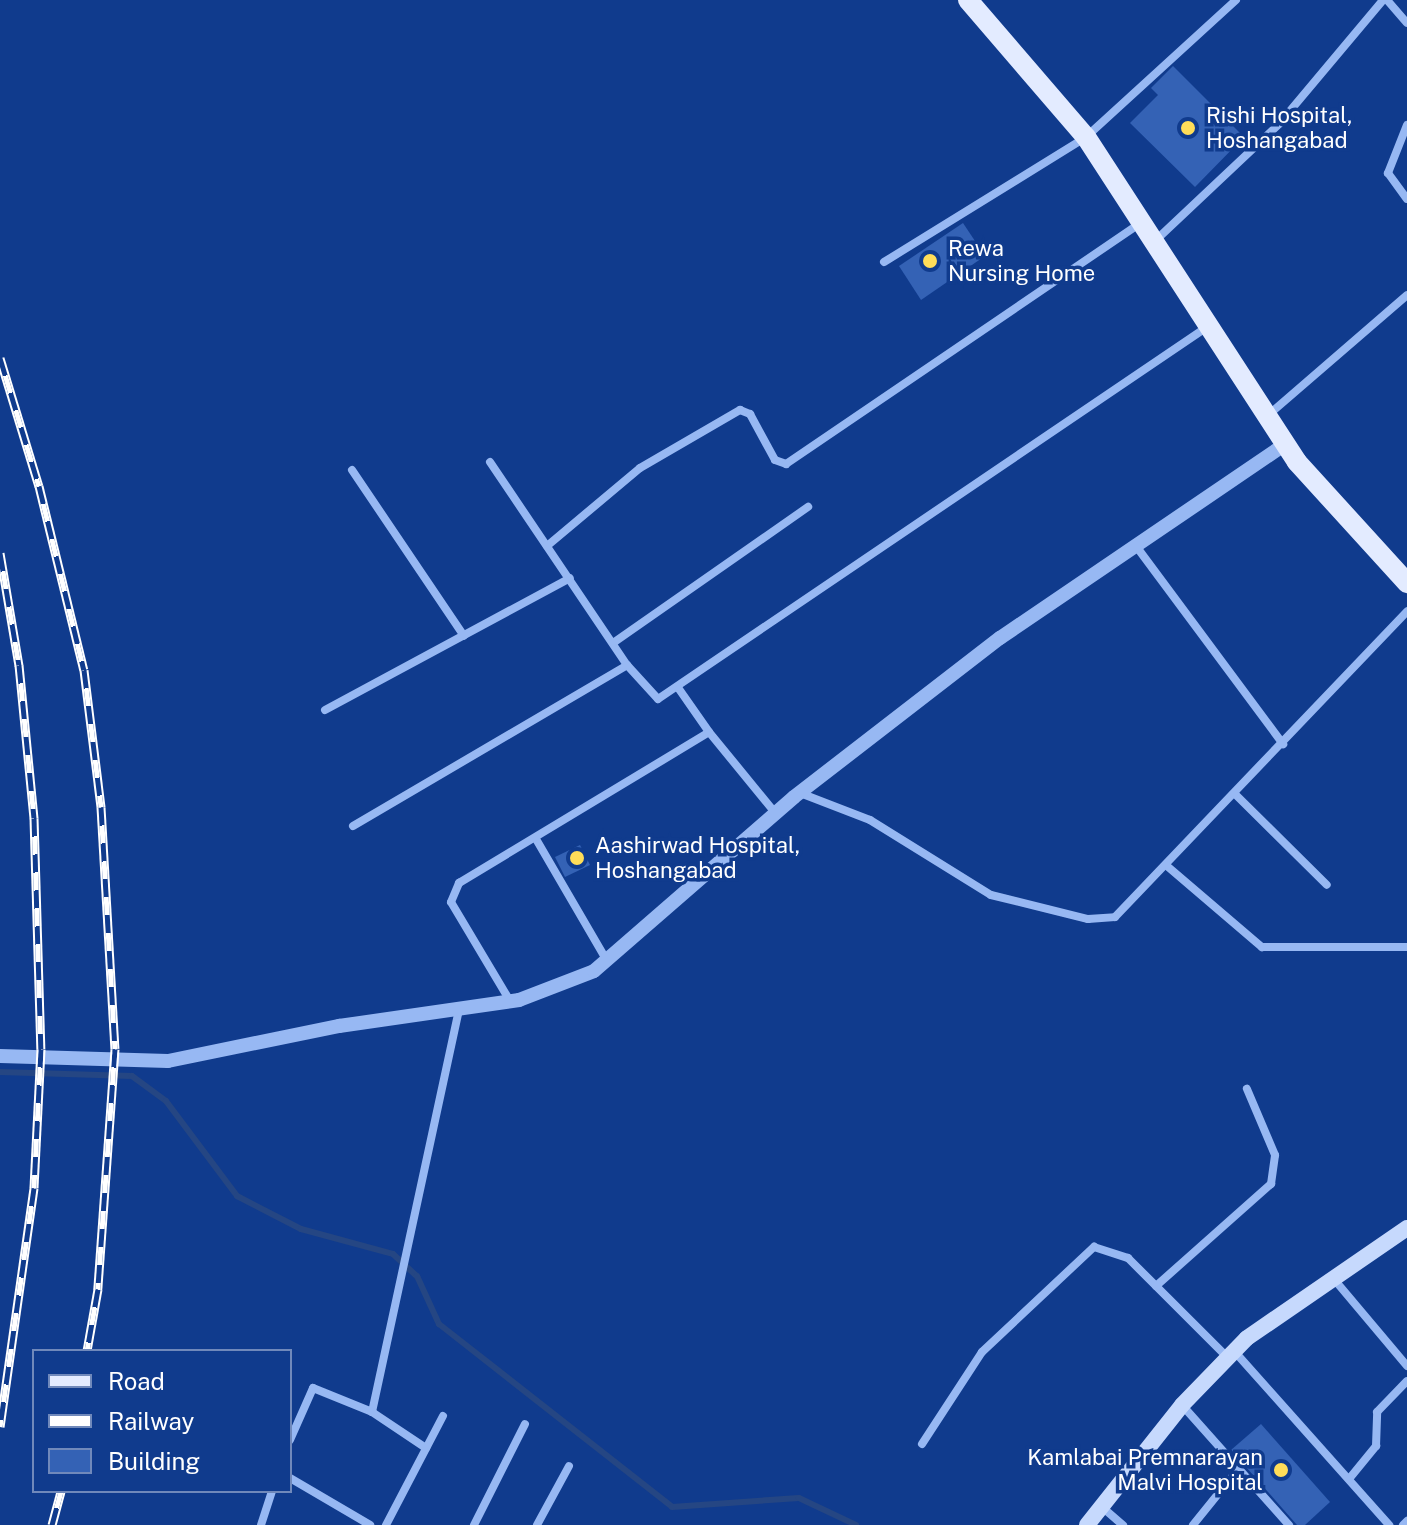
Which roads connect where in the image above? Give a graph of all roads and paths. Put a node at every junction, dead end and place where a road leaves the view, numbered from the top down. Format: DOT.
graph roads {
  1 [pos="968,0"];
  2 [pos="1236,0"];
  3 [pos="1385,0"];
  4 [pos="1407,23"];
  5 [pos="1407,125"];
  6 [pos="1086,137"];
  7 [pos="1407,199"];
  8 [pos="1141,223"];
  9 [pos="1153,242"];
  10 [pos="884,262"];
  11 [pos="1407,295"];
  12 [pos="1207,327"];
  13 [pos="1266,416"];
  14 [pos="1285,444"];
  15 [pos="490,462"];
  16 [pos="352,470"];
  17 [pos="808,507"];
  18 [pos="547,546"];
  19 [pos="1136,546"];
  20 [pos="570,578"];
  21 [pos="1407,583"];
  22 [pos="1407,611"];
  23 [pos="464,636"];
  24 [pos="613,643"];
  25 [pos="627,665"];
  26 [pos="679,689"];
  27 [pos="325,710"];
  28 [pos="709,732"];
  29 [pos="1283,744"];
  30 [pos="800,793"];
  31 [pos="1235,794"];
  32 [pos="776,814"];
  33 [pos="353,826"];
  34 [pos="536,839"];
  35 [pos="1167,866"];
  36 [pos="1327,885"];
  37 [pos="1407,947"];
  38 [pos="607,961"];
  39 [pos="510,1001"];
  40 [pos="459,1008"];
  41 [pos="0,1056"];
  42 [pos="1247,1089"];
  43 [pos="1407,1228"];
  44 [pos="1333,1277"];
  45 [pos="1156,1286"];
  46 [pos="1232,1355"];
  47 [pos="1407,1366"];
  48 [pos="1407,1381"];
  49 [pos="1182,1405"];
  50 [pos="372,1412"];
  51 [pos="443,1416"];
  52 [pos="525,1424"];
  53 [pos="292,1435"];
  54 [pos="922,1444"];
  55 [pos="426,1448"];
  56 [pos="569,1466"];
  57 [pos="1239,1468"];
  58 [pos="292,1479"];
  59 [pos="1349,1479"];
  60 [pos="271,1493"];
  61 [pos="1102,1507"];
  62 [pos="261,1525"];
  63 [pos="370,1525"];
  64 [pos="386,1525"];
  65 [pos="474,1525"];
  66 [pos="537,1525"];
  67 [pos="1087,1525"];
  68 [pos="1123,1525"];
  69 [pos="1193,1525"];
  70 [pos="1289,1525"];
  71 [pos="1389,1525"];
  1 -- 6 [label="main road"];
  2 -- 6 [label="street"];
  3 -- 4 [label="street"];
  3 -- 9 [label="street"];
  5 -- 7 [label="street"];
  6 -- 8 [label="main road"];
  6 -- 10 [label="street"];
  8 -- 9 [label="main road"];
  8 -- 18 [label="street"];
  9 -- 12 [label="main road"];
  11 -- 13 [label="street"];
  12 -- 13 [label="main road"];
  12 -- 26 [label="street"];
  13 -- 14 [label="main road"];
  14 -- 19 [label="street"];
  14 -- 21 [label="main road"];
  15 -- 18 [label="street"];
  16 -- 23 [label="street"];
  17 -- 24 [label="street"];
  18 -- 20 [label="street"];
  19 -- 29 [label="street"];
  19 -- 30 [label="street"];
  20 -- 23 [label="street"];
  20 -- 24 [label="street"];
  22 -- 29 [label="street"];
  23 -- 27 [label="street"];
  24 -- 25 [label="street"];
  25 -- 26 [label="street"];
  25 -- 33 [label="street"];
  26 -- 28 [label="street"];
  28 -- 32 [label="street"];
  28 -- 34 [label="street"];
  29 -- 31 [label="street"];
  30 -- 32 [label="street"];
  30 -- 35 [label="street"];
  31 -- 35 [label="street"];
  31 -- 36 [label="street"];
  32 -- 38 [label="street"];
  34 -- 38 [label="street"];
  34 -- 39 [label="street"];
  35 -- 37 [label="street"];
  38 -- 39 [label="street"];
  39 -- 40 [label="street"];
  40 -- 41 [label="street"];
  40 -- 50 [label="street"];
  42 -- 45 [label="street"];
  43 -- 44 [label="main road"];
  44 -- 46 [label="main road"];
  44 -- 47 [label="street"];
  45 -- 46 [label="street"];
  45 -- 54 [label="street"];
  46 -- 49 [label="main road"];
  46 -- 59 [label="street"];
  48 -- 59 [label="street"];
  49 -- 57 [label="street"];
  49 -- 61 [label="main road"];
  50 -- 53 [label="street"];
  50 -- 55 [label="street"];
  51 -- 55 [label="street"];
  52 -- 65 [label="street"];
  55 -- 64 [label="street"];
  56 -- 66 [label="street"];
  57 -- 69 [label="street"];
  57 -- 70 [label="street"];
  58 -- 63 [label="street"];
  59 -- 71 [label="street"];
  60 -- 62 [label="street"];
  61 -- 67 [label="main road"];
  61 -- 68 [label="street"];
}
